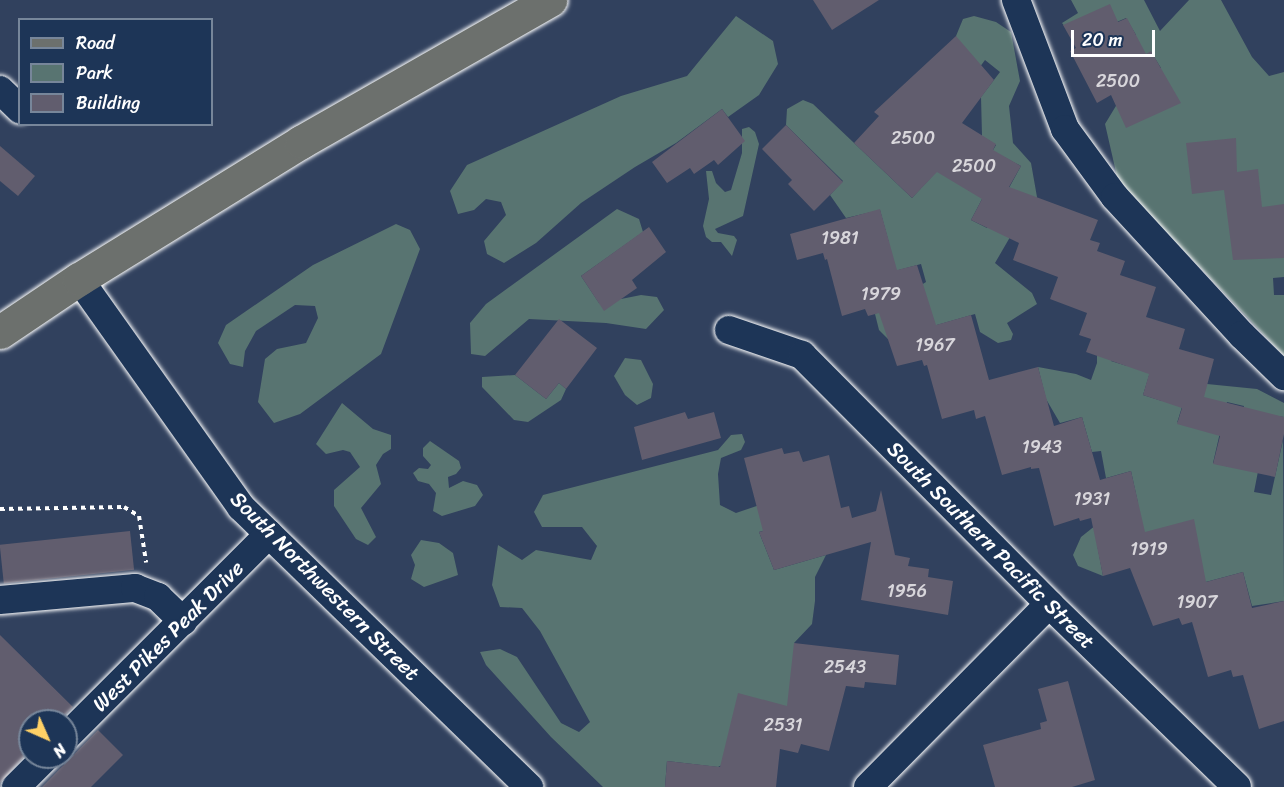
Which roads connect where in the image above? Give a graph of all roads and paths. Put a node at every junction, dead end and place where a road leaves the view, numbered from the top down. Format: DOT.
graph roads {
  1 [pos="550,0"];
  2 [pos="1016,0"];
  3 [pos="0,90"];
  4 [pos="18,107"];
  5 [pos="79,279"];
  6 [pos="729,330"];
  7 [pos="0,332"];
  8 [pos="1284,376"];
  9 [pos="0,509"];
  10 [pos="269,534"];
  11 [pos="135,588"];
  12 [pos="0,600"];
  13 [pos="1049,604"];
  14 [pos="183,621"];
  15 [pos="78,725"];
  16 [pos="34,769"];
  17 [pos="16,787"];
  18 [pos="529,787"];
  19 [pos="867,787"];
  20 [pos="1237,787"];
  1 -- 5 [label="main road"];
  2 -- 8 [label="street"];
  3 -- 4 [label="street"];
  5 -- 7 [label="main road"];
  5 -- 10 [label="street, South Northwestern Street"];
  6 -- 13 [label="street, South Southern Pacific Street"];
  9 -- 11 [label="path"];
  10 -- 14 [label="street, West Pikes Peak Drive"];
  10 -- 18 [label="street, South Northwestern Street"];
  11 -- 12 [label="street"];
  11 -- 14 [label="street"];
  13 -- 19 [label="street"];
  13 -- 20 [label="street, South Southern Pacific Street"];
  14 -- 15 [label="street, West Pikes Peak Drive"];
  16 -- 17 [label="street"];
}
